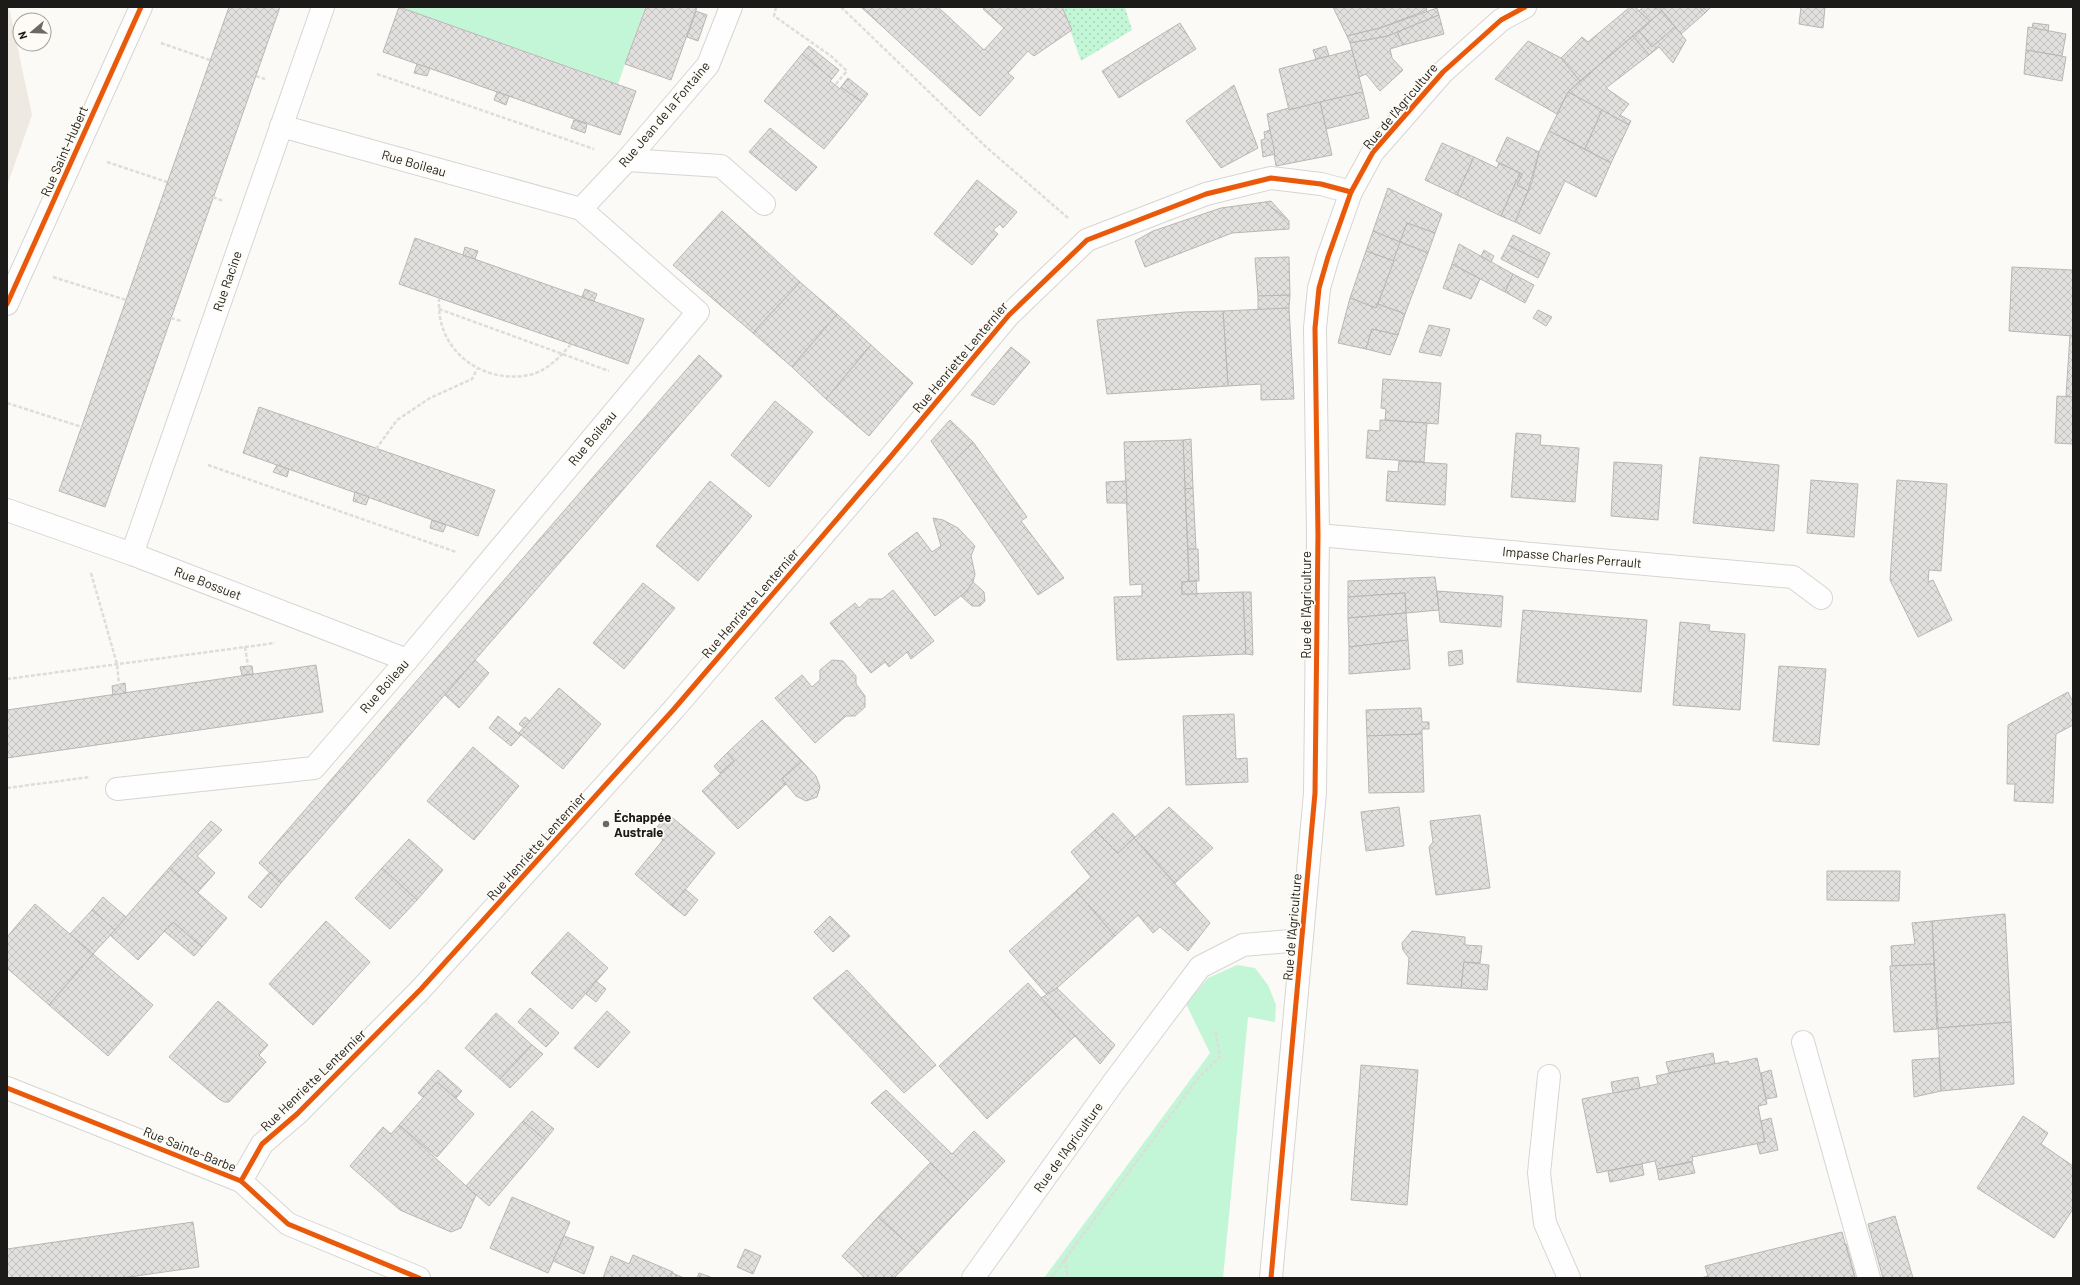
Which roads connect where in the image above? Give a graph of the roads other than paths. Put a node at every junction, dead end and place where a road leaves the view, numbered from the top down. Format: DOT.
graph roads {
  1 [pos="141,7"];
  2 [pos="323,7"];
  3 [pos="731,7"];
  4 [pos="1525,7"];
  5 [pos="281,126"];
  6 [pos="627,160"];
  7 [pos="1351,192"];
  8 [pos="764,204"];
  9 [pos="580,209"];
  10 [pos="7,304"];
  11 [pos="7,510"];
  12 [pos="1318,535"];
  13 [pos="132,554"];
  14 [pos="1821,598"];
  15 [pos="407,660"];
  16 [pos="117,789"];
  17 [pos="1301,940"];
  18 [pos="1803,1042"];
  19 [pos="1550,1076"];
  20 [pos="7,1088"];
  21 [pos="241,1181"];
  22 [pos="419,1278"];
  23 [pos="973,1278"];
  24 [pos="1271,1278"];
  25 [pos="1569,1278"];
  26 [pos="1869,1278"];
  1 -- 10 [label="street, Rue Saint-Hubert"];
  2 -- 5 [label="street, Rue Racine"];
  3 -- 6 [label="street, Rue Jean de la Fontaine"];
  4 -- 7 [label="street, Rue de l'Agriculture"];
  5 -- 9 [label="street, Rue Boileau"];
  5 -- 13 [label="street, Rue Racine"];
  6 -- 8 [label="street"];
  6 -- 9 [label="street, Rue Jean de la Fontaine"];
  7 -- 12 [label="street, Rue de l'Agriculture"];
  7 -- 21 [label="street, Rue Henriette Lenternier"];
  9 -- 15 [label="street, Rue Boileau"];
  11 -- 13 [label="street, Rue Bossuet"];
  12 -- 14 [label="street, Impasse Charles Perrault"];
  12 -- 17 [label="street, Rue de l'Agriculture"];
  13 -- 15 [label="street, Rue Bossuet"];
  15 -- 16 [label="street, Rue Boileau"];
  17 -- 23 [label="street, Rue de l'Agriculture"];
  17 -- 24 [label="street, Rue de l'Agriculture"];
  18 -- 26 [label="street"];
  19 -- 25 [label="street"];
  20 -- 21 [label="street, Rue Sainte-Barbe"];
  21 -- 22 [label="street, Rue Sainte-Barbe"];
}
